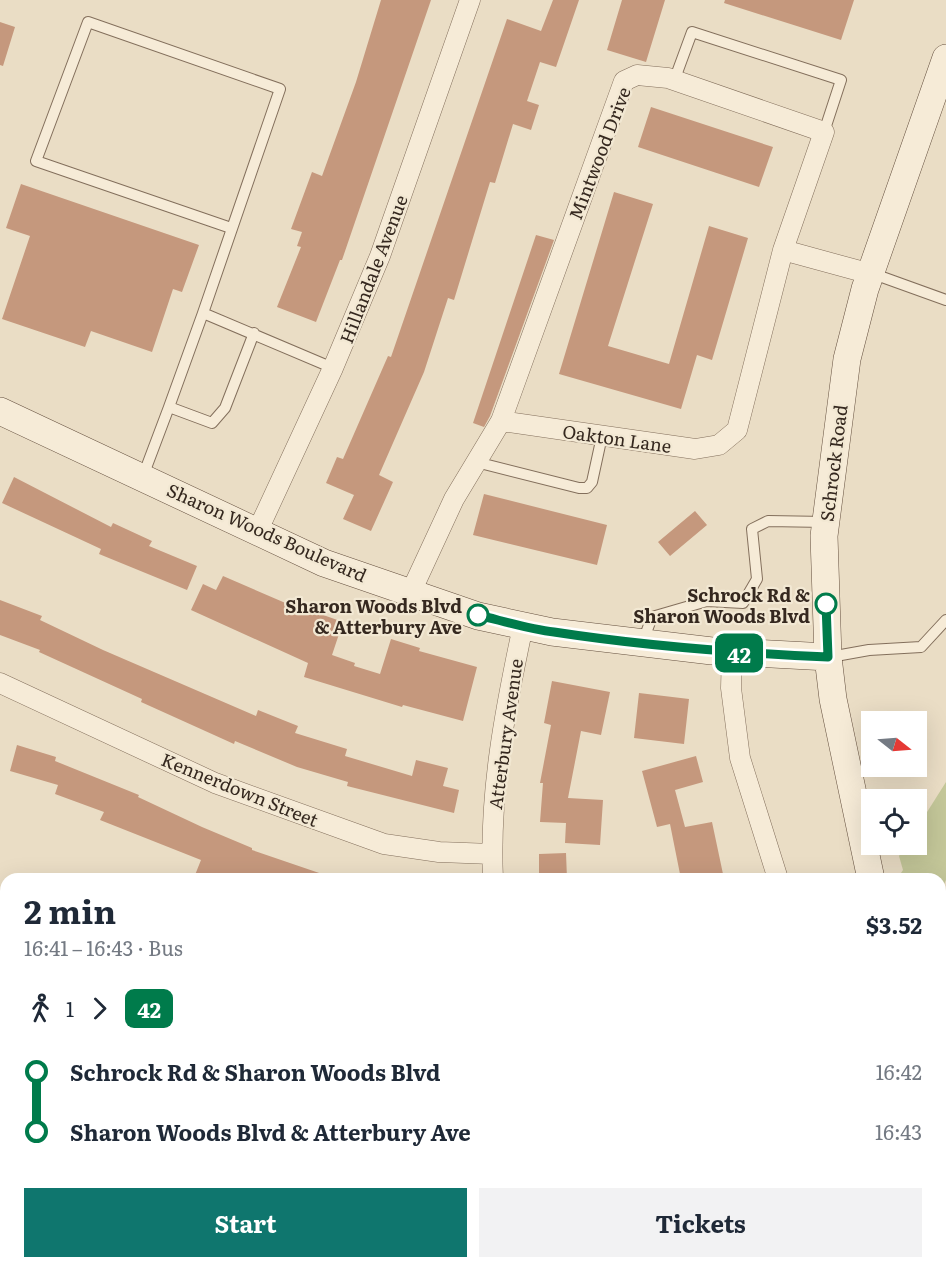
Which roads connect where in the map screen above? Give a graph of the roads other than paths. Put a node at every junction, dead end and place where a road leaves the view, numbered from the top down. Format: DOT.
graph roads {
  1 [pos="470,0"];
  2 [pos="946,59"];
  3 [pos="674,81"];
  4 [pos="824,132"];
  5 [pos="231,228"];
  6 [pos="783,250"];
  7 [pos="871,274"];
  8 [pos="946,300"];
  9 [pos="203,313"];
  10 [pos="254,333"];
  11 [pos="333,368"];
  12 [pos="169,407"];
  13 [pos="0,411"];
  14 [pos="501,421"];
  15 [pos="602,436"];
  16 [pos="476,462"];
  17 [pos="143,476"];
  18 [pos="825,522"];
  19 [pos="258,530"];
  20 [pos="410,594"];
  21 [pos="946,620"];
  22 [pos="523,626"];
  23 [pos="642,643"];
  24 [pos="732,652"];
  25 [pos="828,657"];
  26 [pos="0,683"];
  27 [pos="492,854"];
  28 [pos="870,872"];
  29 [pos="493,873"];
  30 [pos="776,873"];
  1 -- 11 [label="street, Hillandale Avenue"];
  2 -- 7 [label="street, Schrock Road"];
  3 -- 4 [label="street, Mintwood Drive"];
  3 -- 4 [label="lane"];
  3 -- 14 [label="street, Mintwood Drive"];
  4 -- 6 [label="street, Oakton Lane"];
  5 -- 5 [label="lane"];
  5 -- 9 [label="lane"];
  6 -- 7 [label="street"];
  6 -- 15 [label="street, Oakton Lane"];
  7 -- 8 [label="lane"];
  7 -- 18 [label="street, Schrock Road"];
  9 -- 10 [label="lane"];
  9 -- 12 [label="lane"];
  10 -- 11 [label="lane"];
  10 -- 12 [label="lane"];
  11 -- 19 [label="street, Hillandale Avenue"];
  12 -- 17 [label="lane"];
  13 -- 17 [label="street, Sharon Woods Boulevard"];
  14 -- 15 [label="street, Oakton Lane"];
  14 -- 16 [label="street"];
  15 -- 16 [label="lane"];
  16 -- 20 [label="street"];
  17 -- 19 [label="street, Sharon Woods Boulevard"];
  18 -- 23 [label="lane"];
  18 -- 25 [label="street, Schrock Road"];
  19 -- 20 [label="street, Sharon Woods Boulevard"];
  20 -- 22 [label="street, Sharon Woods Boulevard"];
  21 -- 25 [label="lane"];
  22 -- 23 [label="street, Sharon Woods Boulevard"];
  22 -- 27 [label="street, Atterbury Avenue"];
  23 -- 24 [label="street, Sharon Woods Boulevard"];
  24 -- 25 [label="street, Sharon Woods Boulevard"];
  24 -- 30 [label="street"];
  25 -- 28 [label="street, Schrock Road"];
  26 -- 27 [label="street, Kennerdown Street"];
  27 -- 29 [label="street, Atterbury Avenue"];
}
